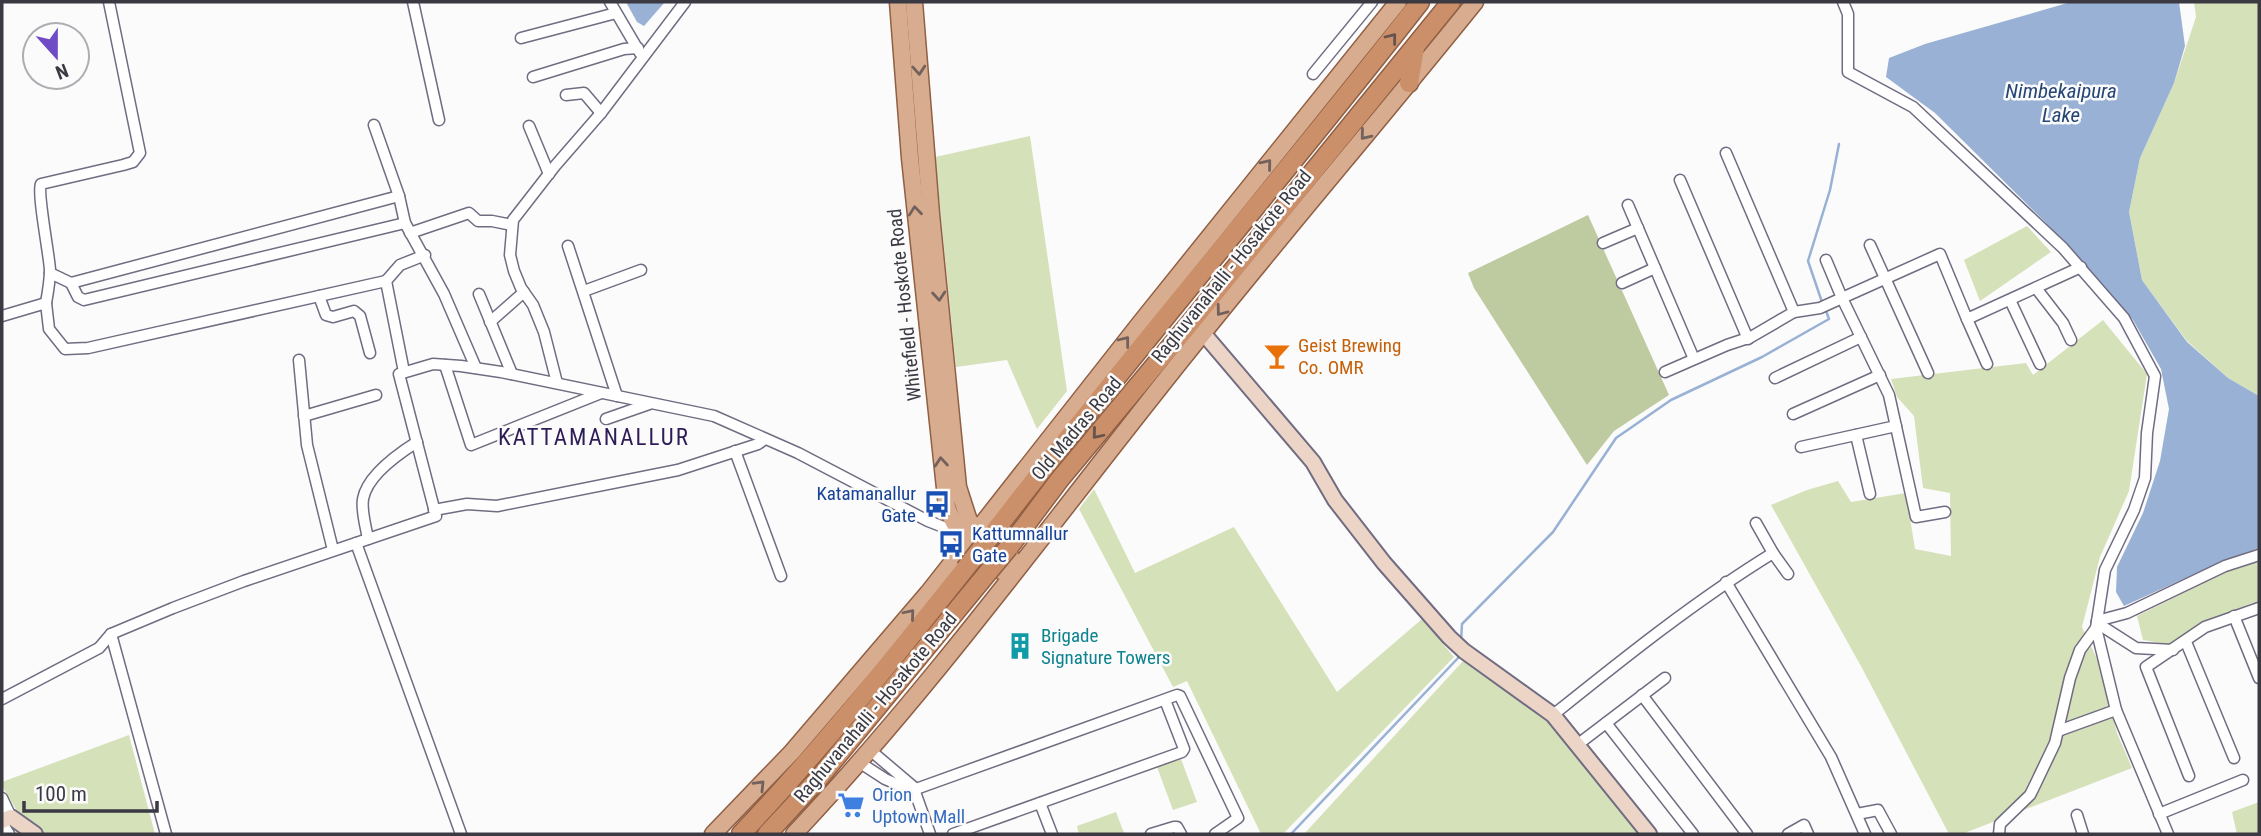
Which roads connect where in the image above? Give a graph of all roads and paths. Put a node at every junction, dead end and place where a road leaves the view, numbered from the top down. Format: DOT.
graph roads {
  1 [pos="109,2"];
  2 [pos="413,2"];
  3 [pos="610,2"];
  4 [pos="685,2"];
  5 [pos="898,2"];
  6 [pos="914,2"];
  7 [pos="1373,2"];
  8 [pos="1398,2"];
  9 [pos="1420,2"];
  10 [pos="1451,2"];
  11 [pos="1475,2"];
  12 [pos="1843,2"];
  13 [pos="616,13"];
  14 [pos="520,38"];
  15 [pos="1415,45"];
  16 [pos="638,48"];
  17 [pos="644,59"];
  18 [pos="1313,74"];
  19 [pos="533,77"];
  20 [pos="1409,83"];
  21 [pos="566,95"];
  22 [pos="601,113"];
  23 [pos="439,120"];
  24 [pos="374,125"];
  25 [pos="529,126"];
  26 [pos="1726,153"];
  27 [pos="549,174"];
  28 [pos="1680,180"];
  29 [pos="399,196"];
  30 [pos="1628,205"];
  31 [pos="512,225"];
  32 [pos="407,228"];
  33 [pos="1637,228"];
  34 [pos="1603,243"];
  35 [pos="1870,245"];
  36 [pos="568,246"];
  37 [pos="425,255"];
  38 [pos="1826,260"];
  39 [pos="2081,267"];
  40 [pos="1655,268"];
  41 [pos="641,270"];
  42 [pos="50,273"];
  43 [pos="1885,279"];
  44 [pos="386,281"];
  45 [pos="1622,282"];
  46 [pos="71,283"];
  47 [pos="2036,288"];
  48 [pos="584,291"];
  49 [pos="524,292"];
  50 [pos="479,295"];
  51 [pos="319,296"];
  52 [pos="1842,298"];
  53 [pos="2010,300"];
  54 [pos="46,303"];
  55 [pos="1794,312"];
  56 [pos="2,316"];
  57 [pos="1967,319"];
  58 [pos="491,322"];
  59 [pos="1204,334"];
  60 [pos="1861,337"];
  61 [pos="1748,339"];
  62 [pos="2071,340"];
  63 [pos="370,353"];
  64 [pos="1694,359"];
  65 [pos="299,360"];
  66 [pos="1987,364"];
  67 [pos="445,365"];
  68 [pos="2040,365"];
  69 [pos="476,368"];
  70 [pos="404,372"];
  71 [pos="1665,372"];
  72 [pos="1928,373"];
  73 [pos="512,374"];
  74 [pos="1880,375"];
  75 [pos="1775,378"];
  76 [pos="557,383"];
  77 [pos="602,393"];
  78 [pos="376,394"];
  79 [pos="617,396"];
  80 [pos="651,403"];
  81 [pos="1793,414"];
  82 [pos="304,416"];
  83 [pos="606,419"];
  84 [pos="1896,426"];
  85 [pos="1856,435"];
  86 [pos="765,439"];
  87 [pos="417,442"];
  88 [pos="1801,447"];
  89 [pos="735,451"];
  90 [pos="1870,494"];
  91 [pos="434,510"];
  92 [pos="1945,512"];
  93 [pos="1756,523"];
  94 [pos="973,529"];
  95 [pos="368,539"];
  96 [pos="356,543"];
  97 [pos="967,543"];
  98 [pos="334,550"];
  99 [pos="1773,553"];
  100 [pos="2259,555"];
  101 [pos="1015,572"];
  102 [pos="1788,574"];
  103 [pos="780,576"];
  104 [pos="1726,582"];
  105 [pos="2259,608"];
  106 [pos="2234,616"];
  107 [pos="2097,624"];
  108 [pos="111,634"];
  109 [pos="2186,642"];
  110 [pos="2173,650"];
  111 [pos="1665,678"];
  112 [pos="2259,678"];
  113 [pos="1642,695"];
  114 [pos="2,699"];
  115 [pos="1165,700"];
  116 [pos="2116,710"];
  117 [pos="1553,715"];
  118 [pos="1606,723"];
  119 [pos="2058,731"];
  120 [pos="1577,745"];
  121 [pos="865,756"];
  122 [pos="2234,758"];
  123 [pos="2189,776"];
  124 [pos="2243,780"];
  125 [pos="916,790"];
  126 [pos="2,798"];
  127 [pos="1040,803"];
  128 [pos="1857,814"];
  129 [pos="2159,814"];
  130 [pos="2077,815"];
  131 [pos="5,820"];
  132 [pos="9,834"];
  133 [pos="35,834"];
  134 [pos="166,834"];
  135 [pos="461,834"];
  136 [pos="713,834"];
  137 [pos="741,834"];
  138 [pos="766,834"];
  139 [pos="794,834"];
  140 [pos="930,834"];
  141 [pos="953,834"];
  142 [pos="1052,834"];
  143 [pos="1151,834"];
  144 [pos="1181,834"];
  145 [pos="1215,834"];
  146 [pos="1649,834"];
  147 [pos="1693,834"];
  148 [pos="1747,834"];
  149 [pos="1788,834"];
  150 [pos="1808,834"];
  151 [pos="1865,834"];
  152 [pos="1891,834"];
  153 [pos="2000,834"];
  154 [pos="2083,834"];
  155 [pos="2168,834"];
  1 -- 42 [label="street"];
  2 -- 23 [label="street"];
  3 -- 13 [label="street"];
  4 -- 17 [label="street"];
  94 -- 5 [label="main road, Whitefield - Hoskote Road, one-way"];
  6 -- 94 [label="main road, Whitefield - Hoskote Road, one-way"];
  7 -- 18 [label="street"];
  94 -- 8 [label="main road, Old Madras Road, one-way"];
  94 -- 9 [label="highway, one-way"];
  10 -- 15 [label="highway, Old Madras Road"];
  11 -- 20 [label="main road, Raghuvanahalli - Hosakote Road"];
  12 -- 39 [label="street"];
  13 -- 14 [label="street"];
  13 -- 16 [label="street"];
  15 -- 20 [label="highway"];
  15 -- 138 [label="highway, Old Madras Road, one-way, bridge"];
  16 -- 17 [label="street"];
  16 -- 19 [label="street"];
  17 -- 22 [label="street"];
  20 -- 59 [label="main road, Raghuvanahalli - Hosakote Road, one-way"];
  21 -- 22 [label="street"];
  22 -- 27 [label="street"];
  24 -- 29 [label="street"];
  25 -- 27 [label="street"];
  26 -- 55 [label="street"];
  27 -- 31 [label="street"];
  28 -- 61 [label="street"];
  29 -- 32 [label="street"];
  29 -- 46 [label="street"];
  30 -- 33 [label="street"];
  31 -- 32 [label="street"];
  31 -- 49 [label="street"];
  32 -- 37 [label="street"];
  32 -- 46 [label="street"];
  33 -- 34 [label="street"];
  33 -- 40 [label="street"];
  35 -- 43 [label="street"];
  36 -- 48 [label="street"];
  37 -- 44 [label="street"];
  37 -- 69 [label="street"];
  38 -- 52 [label="street"];
  39 -- 47 [label="street"];
  39 -- 107 [label="street"];
  40 -- 45 [label="street"];
  40 -- 64 [label="street"];
  41 -- 48 [label="street"];
  42 -- 46 [label="street"];
  42 -- 54 [label="street"];
  43 -- 52 [label="street"];
  43 -- 57 [label="street"];
  43 -- 72 [label="street"];
  44 -- 51 [label="street"];
  44 -- 70 [label="street"];
  47 -- 53 [label="street"];
  47 -- 62 [label="street"];
  48 -- 79 [label="street"];
  49 -- 58 [label="street"];
  49 -- 76 [label="street"];
  50 -- 58 [label="street"];
  51 -- 54 [label="street"];
  51 -- 63 [label="street"];
  52 -- 55 [label="street"];
  52 -- 60 [label="street"];
  53 -- 57 [label="street"];
  53 -- 68 [label="street"];
  54 -- 56 [label="street"];
  55 -- 61 [label="street"];
  57 -- 66 [label="street"];
  58 -- 73 [label="street"];
  59 -- 101 [label="main road, Raghuvanahalli - Hosakote Road"];
  59 -- 117 [label="main road"];
  60 -- 74 [label="street"];
  60 -- 75 [label="street"];
  61 -- 64 [label="street"];
  64 -- 71 [label="street"];
  65 -- 82 [label="street"];
  67 -- 69 [label="street"];
  67 -- 70 [label="street"];
  67 -- 77 [label="street"];
  69 -- 73 [label="street"];
  70 -- 87 [label="street"];
  73 -- 76 [label="street"];
  74 -- 81 [label="street"];
  74 -- 84 [label="street"];
  76 -- 77 [label="street"];
  77 -- 79 [label="street"];
  78 -- 82 [label="street"];
  79 -- 80 [label="street"];
  80 -- 83 [label="street"];
  80 -- 86 [label="street"];
  82 -- 98 [label="street"];
  84 -- 85 [label="street"];
  84 -- 92 [label="street"];
  85 -- 88 [label="street"];
  85 -- 90 [label="street"];
  86 -- 89 [label="street"];
  86 -- 94 [label="street"];
  87 -- 91 [label="street"];
  87 -- 95 [label="street"];
  89 -- 91 [label="street"];
  89 -- 103 [label="street"];
  91 -- 95 [label="street"];
  93 -- 99 [label="street"];
  94 -- 97 [label="main road, Old Madras Road"];
  94 -- 101 [label="main road"];
  94 -- 137 [label="highway, bridge"];
  95 -- 96 [label="street"];
  96 -- 98 [label="street"];
  96 -- 135 [label="street"];
  97 -- 101 [label="main road"];
  136 -- 97 [label="main road, Old Madras Road, one-way"];
  98 -- 108 [label="street"];
  99 -- 102 [label="street"];
  99 -- 104 [label="street"];
  100 -- 107 [label="street"];
  101 -- 121 [label="main road, Raghuvanahalli - Hosakote Road"];
  104 -- 117 [label="street"];
  104 -- 128 [label="street"];
  105 -- 106 [label="street"];
  106 -- 109 [label="street"];
  106 -- 112 [label="street"];
  107 -- 110 [label="street"];
  107 -- 116 [label="street"];
  107 -- 119 [label="street"];
  108 -- 114 [label="street"];
  108 -- 134 [label="street"];
  109 -- 110 [label="street"];
  109 -- 122 [label="street"];
  110 -- 123 [label="street"];
  111 -- 113 [label="street"];
  113 -- 118 [label="street"];
  113 -- 148 [label="street"];
  115 -- 125 [label="street"];
  115 -- 127 [label="street"];
  115 -- 145 [label="street"];
  116 -- 119 [label="street"];
  116 -- 129 [label="street"];
  117 -- 120 [label="main road"];
  118 -- 120 [label="street"];
  118 -- 147 [label="street"];
  119 -- 153 [label="street"];
  120 -- 146 [label="main road"];
  121 -- 125 [label="street"];
  121 -- 125 [label="street"];
  121 -- 139 [label="main road, Raghuvanahalli - Hosakote Road"];
  124 -- 129 [label="street"];
  125 -- 140 [label="street"];
  126 -- 131 [label="street"];
  127 -- 141 [label="street"];
  127 -- 142 [label="street"];
  128 -- 151 [label="street"];
  128 -- 152 [label="street"];
  129 -- 155 [label="street"];
  130 -- 154 [label="street"];
  131 -- 132 [label="street"];
  131 -- 133 [label="main road"];
  143 -- 144 [label="street"];
  149 -- 150 [label="street"];
}
